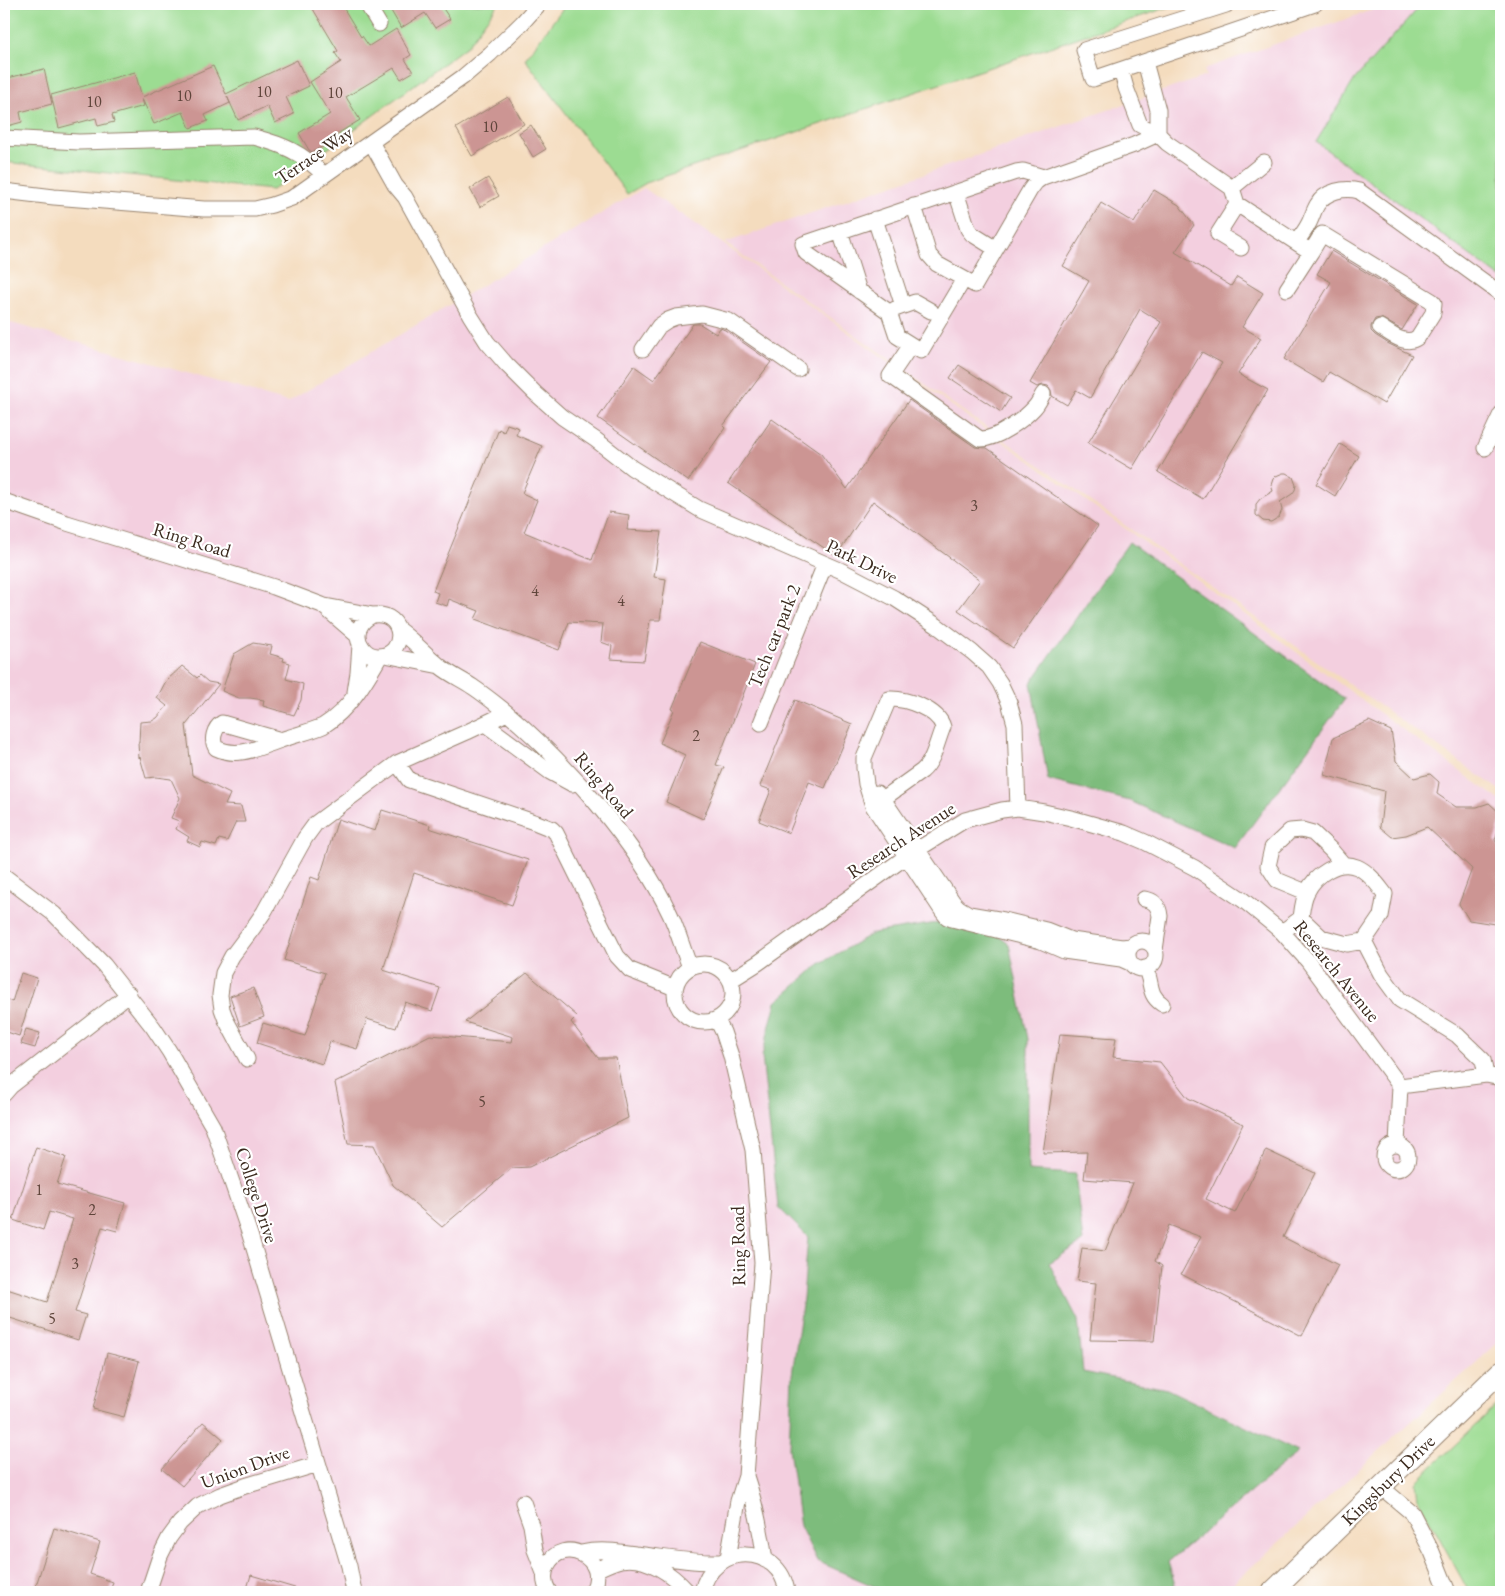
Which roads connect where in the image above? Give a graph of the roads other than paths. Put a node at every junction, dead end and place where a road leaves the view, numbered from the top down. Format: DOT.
graph roads {
  1 [pos="367,4"];
  2 [pos="539,4"];
  3 [pos="1315,4"];
  4 [pos="1226,5"];
  5 [pos="379,24"];
  6 [pos="1145,62"];
  7 [pos="1121,70"];
  8 [pos="1158,134"];
  9 [pos="4,138"];
  10 [pos="371,142"];
  11 [pos="1264,162"];
  12 [pos="324,175"];
  13 [pos="1044,177"];
  14 [pos="1232,188"];
  15 [pos="4,191"];
  16 [pos="956,192"];
  17 [pos="1237,204"];
  18 [pos="914,206"];
  19 [pos="875,219"];
  20 [pos="840,231"];
  21 [pos="1296,242"];
  22 [pos="1241,248"];
  23 [pos="996,249"];
  24 [pos="1311,252"];
  25 [pos="964,279"];
  26 [pos="1287,289"];
  27 [pos="859,291"];
  28 [pos="1501,294"];
  29 [pos="903,306"];
  30 [pos="931,311"];
  31 [pos="889,312"];
  32 [pos="1380,327"];
  33 [pos="911,345"];
  34 [pos="642,349"];
  35 [pos="798,369"];
  36 [pos="1043,394"];
  37 [pos="1501,414"];
  38 [pos="1485,448"];
  39 [pos="4,501"];
  40 [pos="825,564"];
  41 [pos="322,605"];
  42 [pos="373,615"];
  43 [pos="398,630"];
  44 [pos="359,640"];
  45 [pos="382,655"];
  46 [pos="441,667"];
  47 [pos="354,696"];
  48 [pos="506,713"];
  49 [pos="760,723"];
  50 [pos="485,724"];
  51 [pos="281,740"];
  52 [pos="397,763"];
  53 [pos="584,790"];
  54 [pos="878,802"];
  55 [pos="1018,808"];
  56 [pos="912,852"];
  57 [pos="1343,864"];
  58 [pos="4,876"];
  59 [pos="1306,892"];
  60 [pos="1144,898"];
  61 [pos="1301,918"];
  62 [pos="1282,932"];
  63 [pos="1364,941"];
  64 [pos="1131,946"];
  65 [pos="1154,950"];
  66 [pos="1130,963"];
  67 [pos="690,967"];
  68 [pos="1146,968"];
  69 [pos="731,980"];
  70 [pos="675,988"];
  71 [pos="128,994"];
  72 [pos="1162,1004"];
  73 [pos="717,1020"];
  74 [pos="247,1059"];
  75 [pos="1486,1075"];
  76 [pos="1501,1081"];
  77 [pos="1400,1086"];
  78 [pos="4,1094"];
  79 [pos="1397,1144"];
  80 [pos="1501,1371"];
  81 [pos="318,1464"];
  82 [pos="746,1476"];
  83 [pos="1381,1487"];
  84 [pos="523,1502"];
  85 [pos="531,1525"];
  86 [pos="581,1553"];
  87 [pos="556,1556"];
  88 [pos="724,1560"];
  89 [pos="765,1560"];
  90 [pos="596,1570"];
  91 [pos="544,1574"];
  92 [pos="785,1585"];
  93 [pos="1271,1591"];
  94 [pos="148,1592"];
  95 [pos="354,1592"];
  96 [pos="549,1592"];
  97 [pos="592,1592"];
  98 [pos="688,1592"];
  99 [pos="702,1592"];
  100 [pos="799,1592"];
  101 [pos="1448,1592"];
  1 -- 5 [label="street"];
  2 -- 10 [label="street, Terrace Way"];
  3 -- 6 [label="street"];
  4 -- 7 [label="street"];
  6 -- 7 [label="street"];
  6 -- 8 [label="street"];
  7 -- 8 [label="street"];
  8 -- 13 [label="street"];
  8 -- 14 [label="street"];
  9 -- 12 [label="street"];
  10 -- 12 [label="street, Terrace Way"];
  10 -- 40 [label="street, Park Drive"];
  11 -- 14 [label="street"];
  12 -- 15 [label="street, Terrace Way"];
  13 -- 16 [label="street"];
  13 -- 23 [label="street"];
  14 -- 17 [label="street"];
  16 -- 18 [label="street"];
  16 -- 23 [label="street"];
  17 -- 21 [label="street"];
  17 -- 22 [label="street"];
  18 -- 19 [label="street"];
  18 -- 25 [label="street"];
  19 -- 20 [label="street"];
  19 -- 29 [label="street"];
  20 -- 27 [label="street"];
  20 -- 27 [label="street"];
  21 -- 24 [label="street"];
  21 -- 28 [label="street"];
  23 -- 25 [label="street"];
  24 -- 26 [label="street"];
  24 -- 32 [label="street"];
  25 -- 33 [label="street"];
  27 -- 31 [label="street"];
  29 -- 30 [label="street"];
  29 -- 31 [label="street"];
  31 -- 33 [label="street"];
  33 -- 36 [label="street"];
  34 -- 35 [label="street"];
  37 -- 38 [label="street"];
  39 -- 41 [label="street, Ring Road"];
  40 -- 49 [label="street, Tech car park 2"];
  40 -- 55 [label="street, Park Drive"];
  41 -- 42 [label="street"];
  41 -- 44 [label="street, Ring Road"];
  42 -- 43 [label="street"];
  42 -- 44 [label="street"];
  43 -- 45 [label="street"];
  43 -- 46 [label="street, Ring Road"];
  44 -- 45 [label="street"];
  44 -- 47 [label="street"];
  45 -- 46 [label="street, Ring Road"];
  45 -- 47 [label="street"];
  46 -- 48 [label="street, Ring Road"];
  47 -- 51 [label="street"];
  48 -- 50 [label="street"];
  48 -- 53 [label="street, Ring Road"];
  50 -- 52 [label="street"];
  50 -- 53 [label="street"];
  52 -- 70 [label="street"];
  52 -- 74 [label="street"];
  53 -- 67 [label="street, Ring Road"];
  54 -- 54 [label="street"];
  54 -- 56 [label="street"];
  55 -- 56 [label="street, Research Avenue"];
  55 -- 62 [label="street, Research Avenue"];
  56 -- 64 [label="street"];
  56 -- 66 [label="street"];
  56 -- 69 [label="street, Research Avenue"];
  57 -- 59 [label="street"];
  57 -- 59 [label="street"];
  57 -- 63 [label="street"];
  58 -- 71 [label="street, College Drive"];
  59 -- 61 [label="street"];
  60 -- 65 [label="street"];
  61 -- 62 [label="street"];
  61 -- 63 [label="street"];
  62 -- 77 [label="street, Research Avenue"];
  63 -- 75 [label="street"];
  64 -- 65 [label="street"];
  64 -- 66 [label="street"];
  65 -- 68 [label="street"];
  66 -- 68 [label="street"];
  67 -- 69 [label="street"];
  67 -- 70 [label="street"];
  68 -- 72 [label="street"];
  69 -- 73 [label="street"];
  70 -- 73 [label="street"];
  71 -- 78 [label="street"];
  71 -- 81 [label="street, College Drive"];
  73 -- 82 [label="street, Ring Road"];
  75 -- 76 [label="street"];
  75 -- 77 [label="street"];
  77 -- 79 [label="street"];
  80 -- 83 [label="main road, Kingsbury Drive"];
  81 -- 94 [label="street, Union Drive"];
  81 -- 95 [label="street, College Drive"];
  82 -- 88 [label="street, Ring Road"];
  82 -- 89 [label="street, Ring Road"];
  83 -- 93 [label="main road, Kingsbury Drive"];
  83 -- 101 [label="street"];
  84 -- 85 [label="street"];
  85 -- 87 [label="street"];
  85 -- 91 [label="street"];
  86 -- 87 [label="street"];
  86 -- 88 [label="street"];
  86 -- 90 [label="street"];
  87 -- 91 [label="street"];
  88 -- 89 [label="street"];
  88 -- 99 [label="street"];
  89 -- 92 [label="street"];
  90 -- 97 [label="street"];
  90 -- 98 [label="street"];
  91 -- 96 [label="street"];
  92 -- 100 [label="street"];
}
